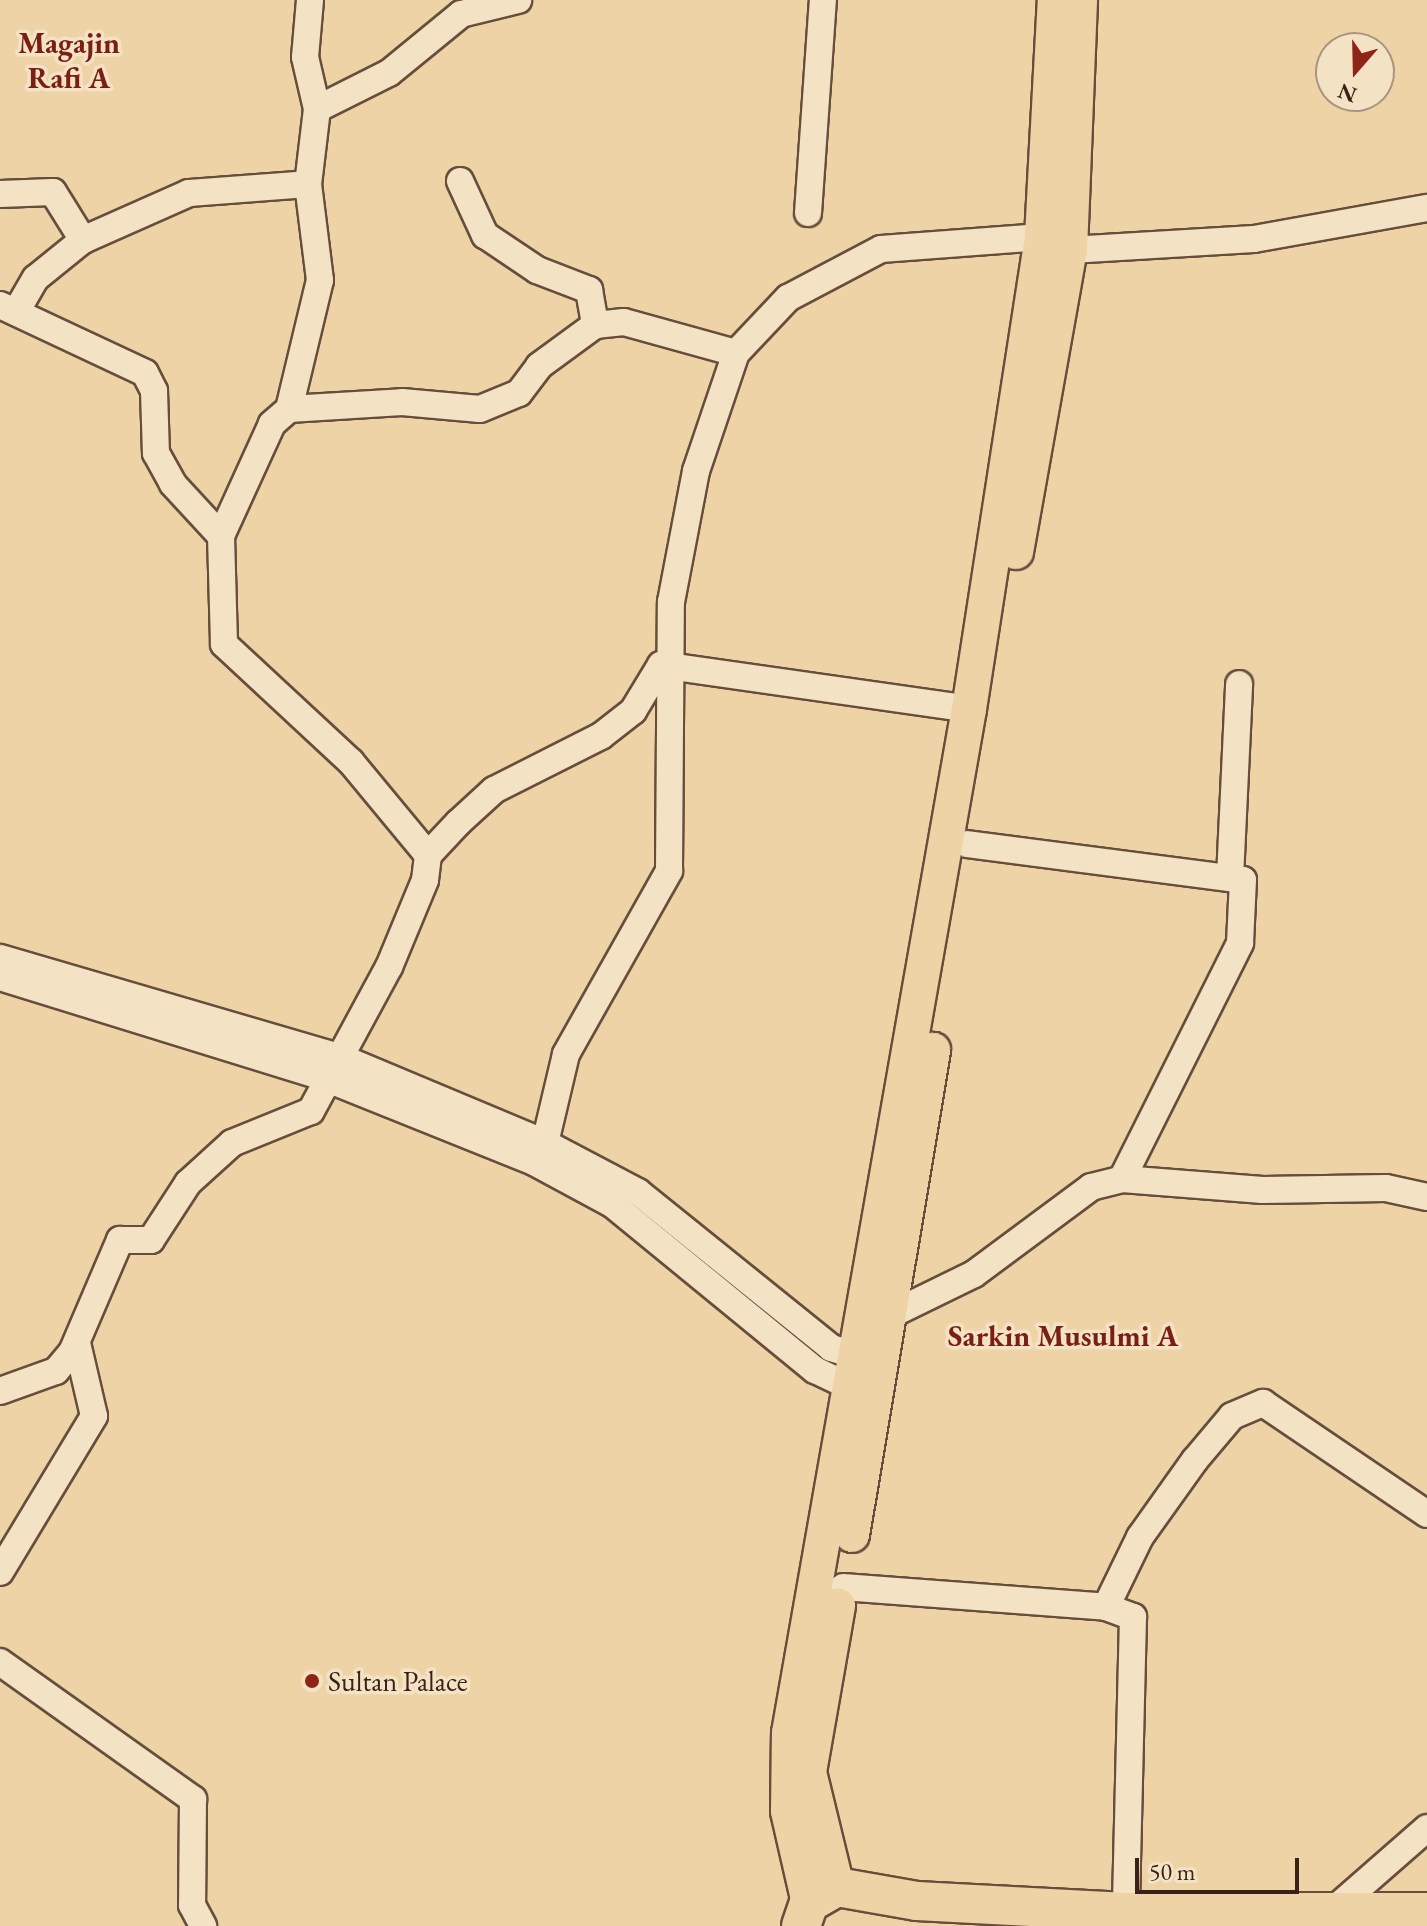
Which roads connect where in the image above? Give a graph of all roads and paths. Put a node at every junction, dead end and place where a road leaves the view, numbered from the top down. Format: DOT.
graph roads {
  1 [pos="310,0"];
  2 [pos="518,0"];
  3 [pos="823,0"];
  4 [pos="1055,0"];
  5 [pos="1080,0"];
  6 [pos="470,5"];
  7 [pos="317,109"];
  8 [pos="460,181"];
  9 [pos="308,184"];
  10 [pos="0,194"];
  11 [pos="1427,208"];
  12 [pos="808,213"];
  13 [pos="83,240"];
  14 [pos="1056,243"];
  15 [pos="8,308"];
  16 [pos="595,325"];
  17 [pos="736,353"];
  18 [pos="289,409"];
  19 [pos="221,536"];
  20 [pos="668,665"];
  21 [pos="1239,684"];
  22 [pos="969,709"];
  23 [pos="967,844"];
  24 [pos="428,855"];
  25 [pos="1230,878"];
  26 [pos="0,958"];
  27 [pos="0,977"];
  28 [pos="337,1069"];
  29 [pos="545,1143"];
  30 [pos="1122,1179"];
  31 [pos="1427,1197"];
  32 [pos="890,1315"];
  33 [pos="77,1343"];
  34 [pos="866,1377"];
  35 [pos="0,1391"];
  36 [pos="1427,1514"];
  37 [pos="0,1572"];
  38 [pos="843,1587"];
  39 [pos="1106,1607"];
  40 [pos="0,1662"];
  41 [pos="1427,1828"];
  42 [pos="839,1907"];
  43 [pos="1126,1912"];
  44 [pos="1427,1912"];
  45 [pos="1330,1913"];
  46 [pos="203,1926"];
  1 -- 7 [label="street"];
  2 -- 6 [label="street"];
  3 -- 12 [label="street"];
  4 -- 14 [label="main road"];
  5 -- 14 [label="main road"];
  6 -- 7 [label="street"];
  7 -- 9 [label="street"];
  8 -- 16 [label="street"];
  9 -- 13 [label="street"];
  9 -- 18 [label="street"];
  10 -- 13 [label="street"];
  11 -- 14 [label="street"];
  13 -- 15 [label="street"];
  14 -- 17 [label="street"];
  14 -- 22 [label="main road"];
  14 -- 23 [label="main road"];
  15 -- 19 [label="street"];
  16 -- 17 [label="street"];
  16 -- 18 [label="street"];
  17 -- 20 [label="street"];
  18 -- 19 [label="street"];
  19 -- 24 [label="street"];
  20 -- 22 [label="street"];
  20 -- 24 [label="street"];
  20 -- 29 [label="street"];
  21 -- 25 [label="street"];
  22 -- 34 [label="main road"];
  23 -- 25 [label="street"];
  23 -- 32 [label="main road"];
  24 -- 28 [label="street"];
  25 -- 30 [label="street"];
  26 -- 28 [label="street"];
  27 -- 28 [label="street"];
  28 -- 29 [label="street"];
  28 -- 33 [label="street"];
  28 -- 34 [label="street"];
  29 -- 34 [label="street"];
  30 -- 31 [label="street"];
  30 -- 32 [label="street"];
  32 -- 34 [label="main road"];
  33 -- 35 [label="street"];
  33 -- 37 [label="street"];
  34 -- 38 [label="main road"];
  34 -- 42 [label="main road"];
  36 -- 39 [label="street"];
  38 -- 39 [label="street"];
  38 -- 42 [label="main road"];
  39 -- 43 [label="street"];
  40 -- 46 [label="street"];
  41 -- 45 [label="street"];
  42 -- 43 [label="highway"];
  43 -- 45 [label="highway"];
  44 -- 45 [label="highway"];
}
